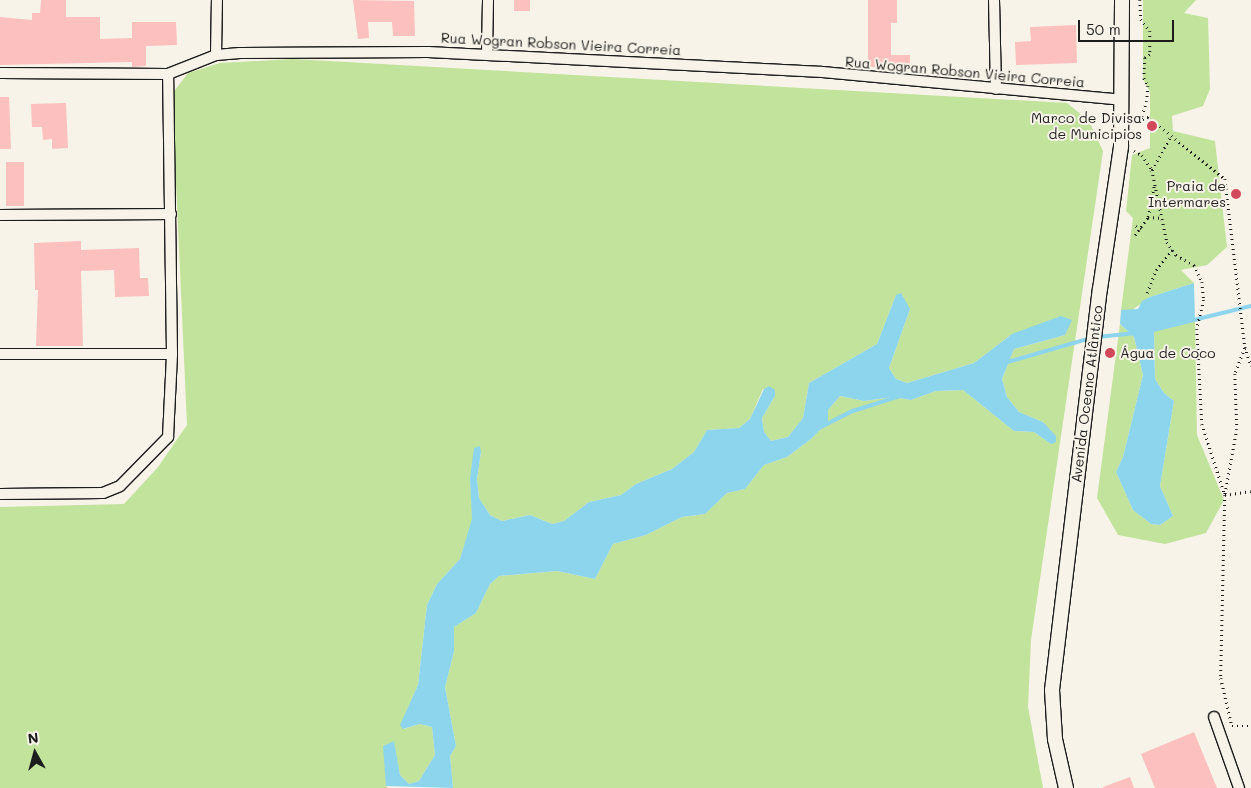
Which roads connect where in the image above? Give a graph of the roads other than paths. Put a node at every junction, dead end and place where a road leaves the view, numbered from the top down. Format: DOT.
graph roads {
  1 [pos="217,0"];
  2 [pos="488,0"];
  3 [pos="994,0"];
  4 [pos="1122,0"];
  5 [pos="487,53"];
  6 [pos="216,55"];
  7 [pos="0,73"];
  8 [pos="168,74"];
  9 [pos="996,89"];
  10 [pos="1122,100"];
  11 [pos="171,214"];
  12 [pos="0,215"];
  13 [pos="0,354"];
  14 [pos="172,354"];
  15 [pos="0,494"];
  16 [pos="1214,716"];
  17 [pos="1066,788"];
  18 [pos="1239,788"];
  1 -- 6 [label="street"];
  2 -- 5 [label="street"];
  3 -- 9 [label="street"];
  4 -- 10 [label="main road, Avenida Oceano Atlântico"];
  5 -- 6 [label="street, Rua Wogran Robson Vieira Correia"];
  5 -- 9 [label="street, Rua Wogran Robson Vieira Correia"];
  6 -- 8 [label="street, Rua Wogran Robson Vieira Correia"];
  7 -- 8 [label="street, Rua Wogran Robson Vieira Correia"];
  8 -- 11 [label="street"];
  9 -- 10 [label="street, Rua Wogran Robson Vieira Correia"];
  10 -- 17 [label="main road, Avenida Oceano Atlântico"];
  11 -- 12 [label="street"];
  11 -- 14 [label="street"];
  13 -- 14 [label="street"];
  14 -- 15 [label="street"];
  16 -- 18 [label="street"];
}
